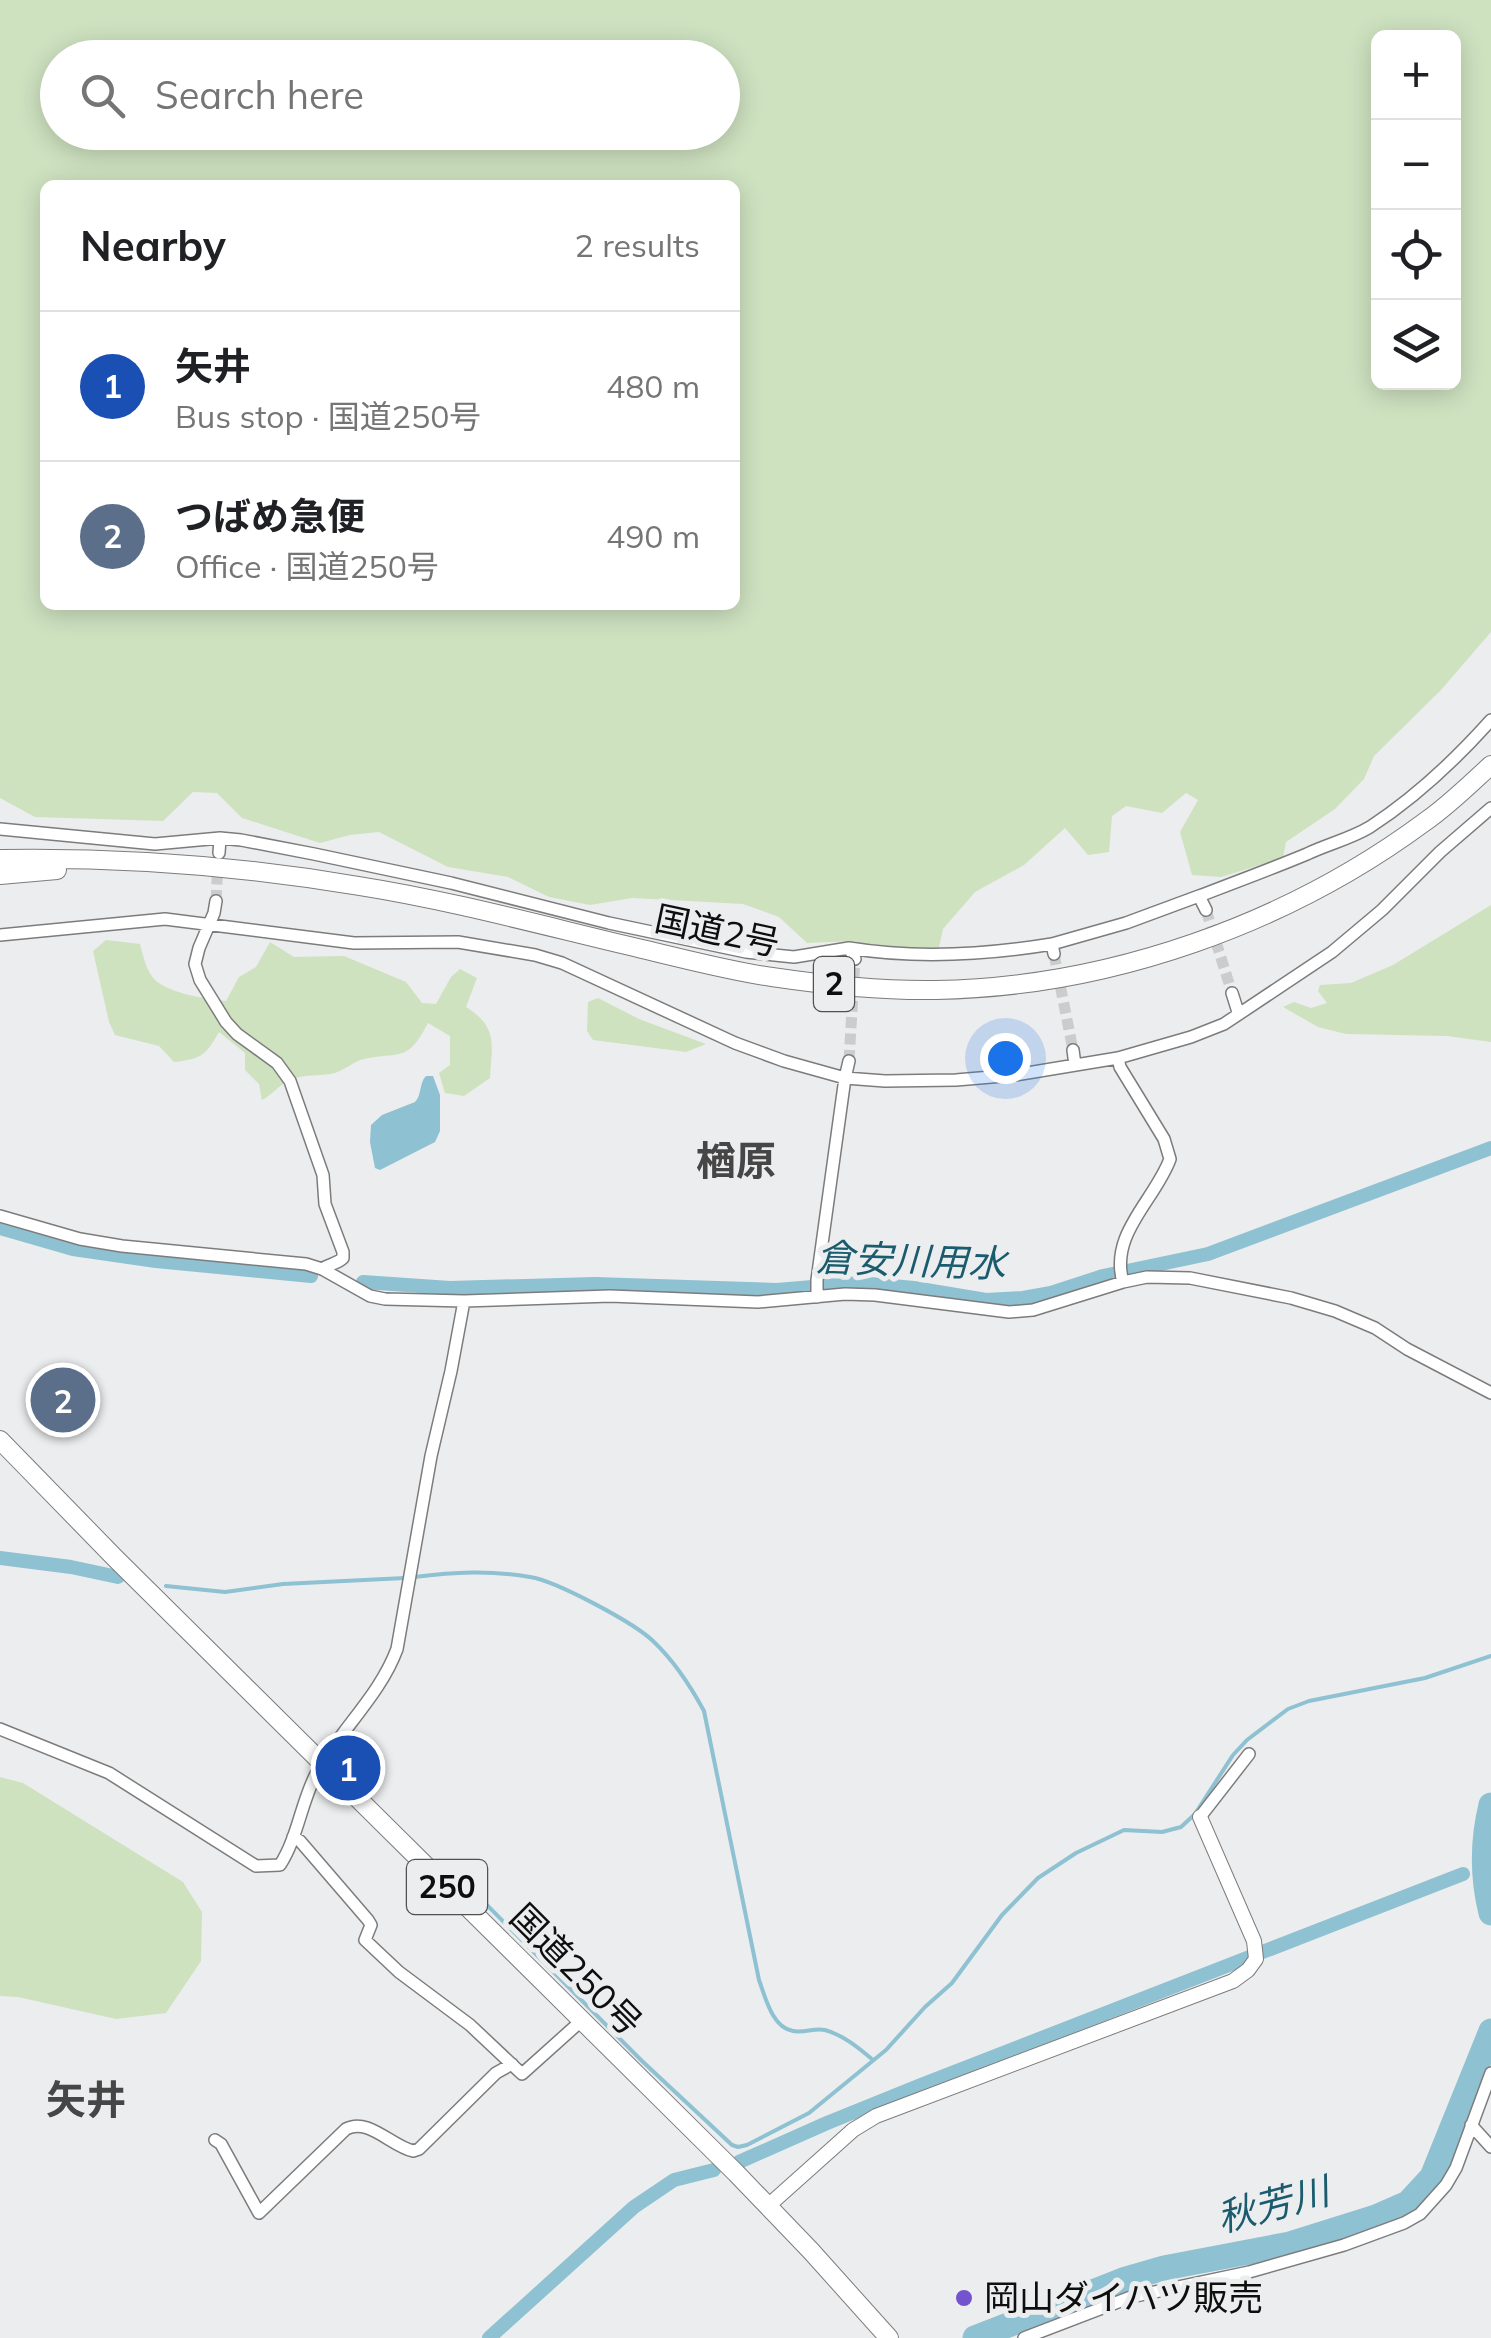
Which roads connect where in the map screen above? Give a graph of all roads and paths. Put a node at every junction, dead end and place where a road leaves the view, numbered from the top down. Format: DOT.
graph roads {
  1 [pos="1491,720"];
  2 [pos="1491,765"];
  3 [pos="1491,808"];
  4 [pos="0,829"];
  5 [pos="220,838"];
  6 [pos="219,853"];
  7 [pos="0,858"];
  8 [pos="132,861"];
  9 [pos="0,875"];
  10 [pos="1200,896"];
  11 [pos="216,901"];
  12 [pos="1206,910"];
  13 [pos="210,924"];
  14 [pos="0,935"];
  15 [pos="1232,993"];
  16 [pos="1238,1012"];
  17 [pos="1073,1050"];
  18 [pos="1118,1058"];
  19 [pos="849,1061"];
  20 [pos="1075,1065"];
  21 [pos="845,1078"];
  22 [pos="0,1216"];
  23 [pos="322,1269"];
  24 [pos="1121,1276"];
  25 [pos="817,1290"];
  26 [pos="464,1300"];
  27 [pos="1491,1393"];
  28 [pos="0,1440"];
  29 [pos="0,1729"];
  30 [pos="1249,1754"];
  31 [pos="323,1764"];
  32 [pos="1200,1817"];
  33 [pos="293,1838"];
  34 [pos="581,2021"];
  35 [pos="512,2064"];
  36 [pos="1491,2073"];
  37 [pos="1470,2125"];
  38 [pos="215,2140"];
  39 [pos="1491,2147"];
  40 [pos="768,2206"];
  41 [pos="889,2338"];
  42 [pos="1024,2338"];
  1 -- 10 [label="street"];
  2 -- 8 [label="highway, 国道2号 / 2"];
  3 -- 16 [label="street"];
  4 -- 5 [label="street"];
  5 -- 6 [label="street"];
  5 -- 10 [label="street"];
  7 -- 8 [label="highway, 国道2号 / 2"];
  8 -- 9 [label="highway"];
  10 -- 12 [label="street"];
  11 -- 13 [label="street"];
  13 -- 14 [label="street"];
  13 -- 21 [label="street"];
  13 -- 23 [label="street"];
  15 -- 16 [label="street"];
  16 -- 18 [label="street"];
  17 -- 20 [label="street"];
  18 -- 20 [label="street"];
  18 -- 24 [label="street"];
  19 -- 21 [label="street"];
  20 -- 21 [label="street"];
  21 -- 25 [label="street"];
  22 -- 23 [label="street"];
  23 -- 26 [label="street"];
  24 -- 25 [label="street"];
  24 -- 27 [label="street"];
  25 -- 26 [label="street"];
  26 -- 31 [label="street"];
  28 -- 31 [label="highway, 国道250号 / 250"];
  29 -- 33 [label="street"];
  30 -- 32 [label="street"];
  31 -- 33 [label="street"];
  31 -- 34 [label="highway, 国道250号 / 250"];
  32 -- 40 [label="street"];
  33 -- 35 [label="street"];
  34 -- 35 [label="street"];
  34 -- 40 [label="highway, 国道250号 / 250"];
  35 -- 38 [label="street"];
  36 -- 37 [label="street"];
  37 -- 39 [label="street"];
  37 -- 42 [label="street"];
  40 -- 41 [label="highway, 国道250号 / 250"];
}
